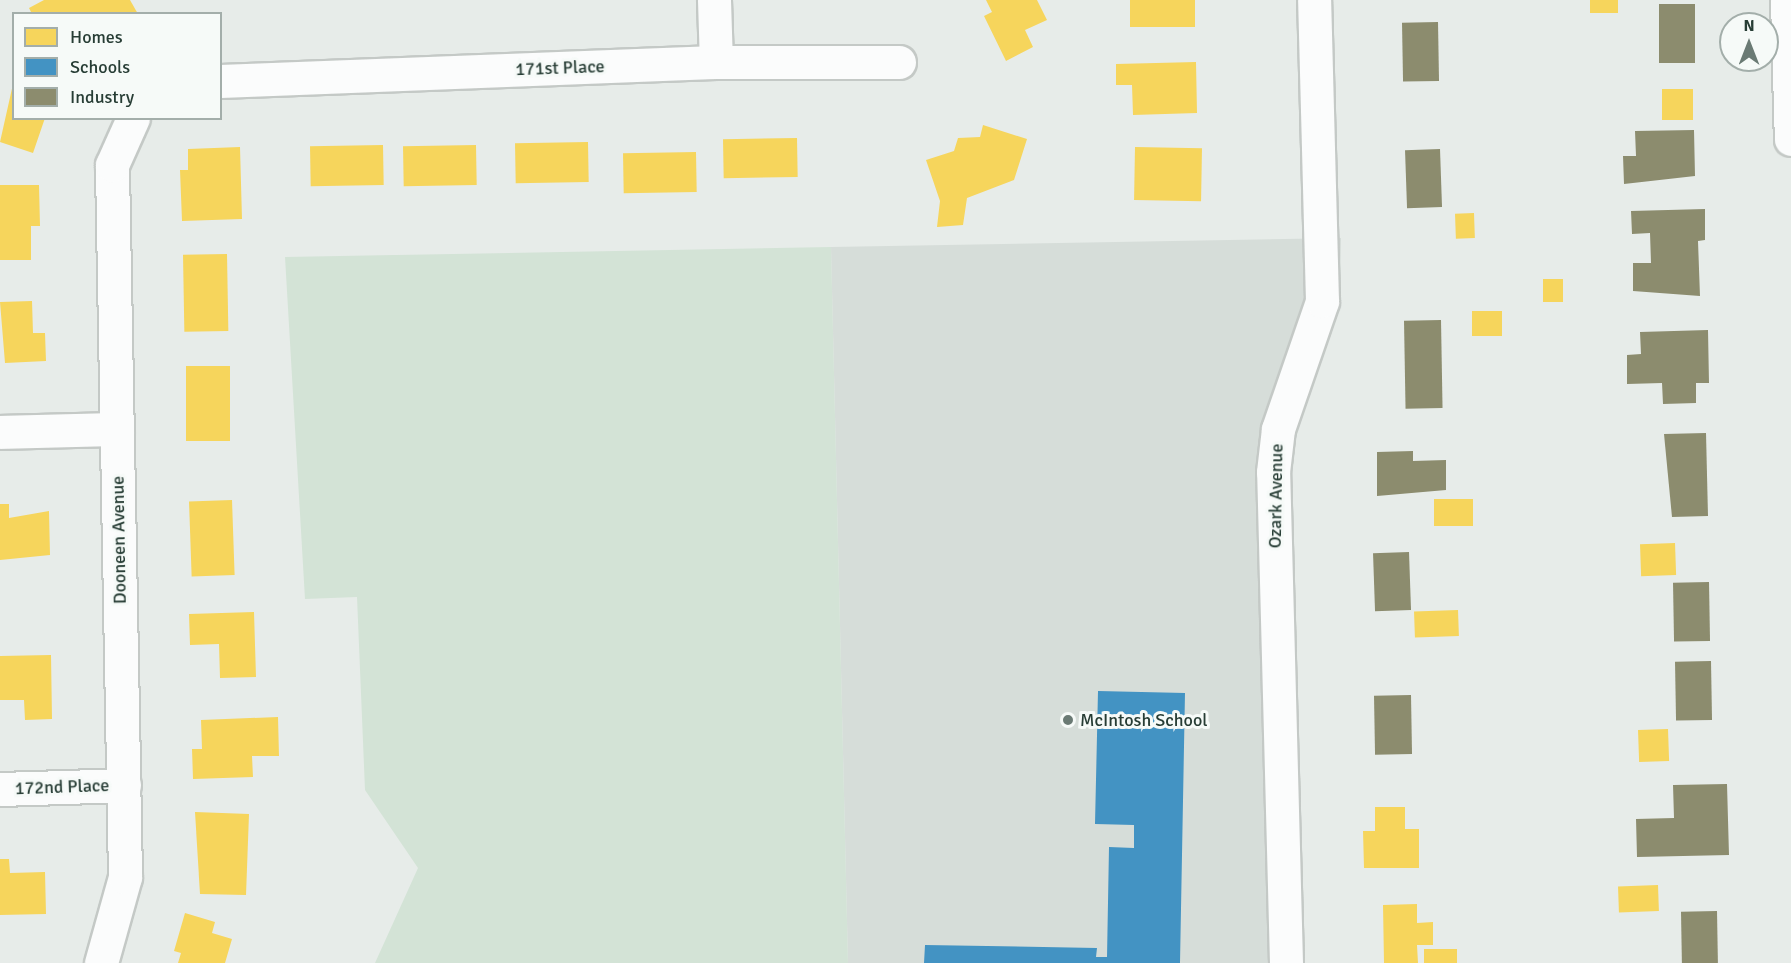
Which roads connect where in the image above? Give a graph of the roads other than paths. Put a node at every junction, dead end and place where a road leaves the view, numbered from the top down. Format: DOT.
graph roads {
  1 [pos="714,0"];
  2 [pos="1314,0"];
  3 [pos="1787,0"];
  4 [pos="716,62"];
  5 [pos="899,62"];
  6 [pos="222,81"];
  7 [pos="132,120"];
  8 [pos="1791,139"];
  9 [pos="117,429"];
  10 [pos="0,432"];
  11 [pos="124,785"];
  12 [pos="0,789"];
  13 [pos="100,963"];
  14 [pos="1286,963"];
  1 -- 4 [label="street"];
  2 -- 14 [label="street, Ozark Avenue"];
  3 -- 8 [label="street"];
  4 -- 5 [label="street, 171st Place"];
  4 -- 6 [label="street, 171st Place"];
  7 -- 9 [label="street, Dooneen Avenue"];
  9 -- 10 [label="street"];
  9 -- 11 [label="street, Dooneen Avenue"];
  11 -- 12 [label="street, 172nd Place"];
  11 -- 13 [label="street, Dooneen Avenue"];
}
